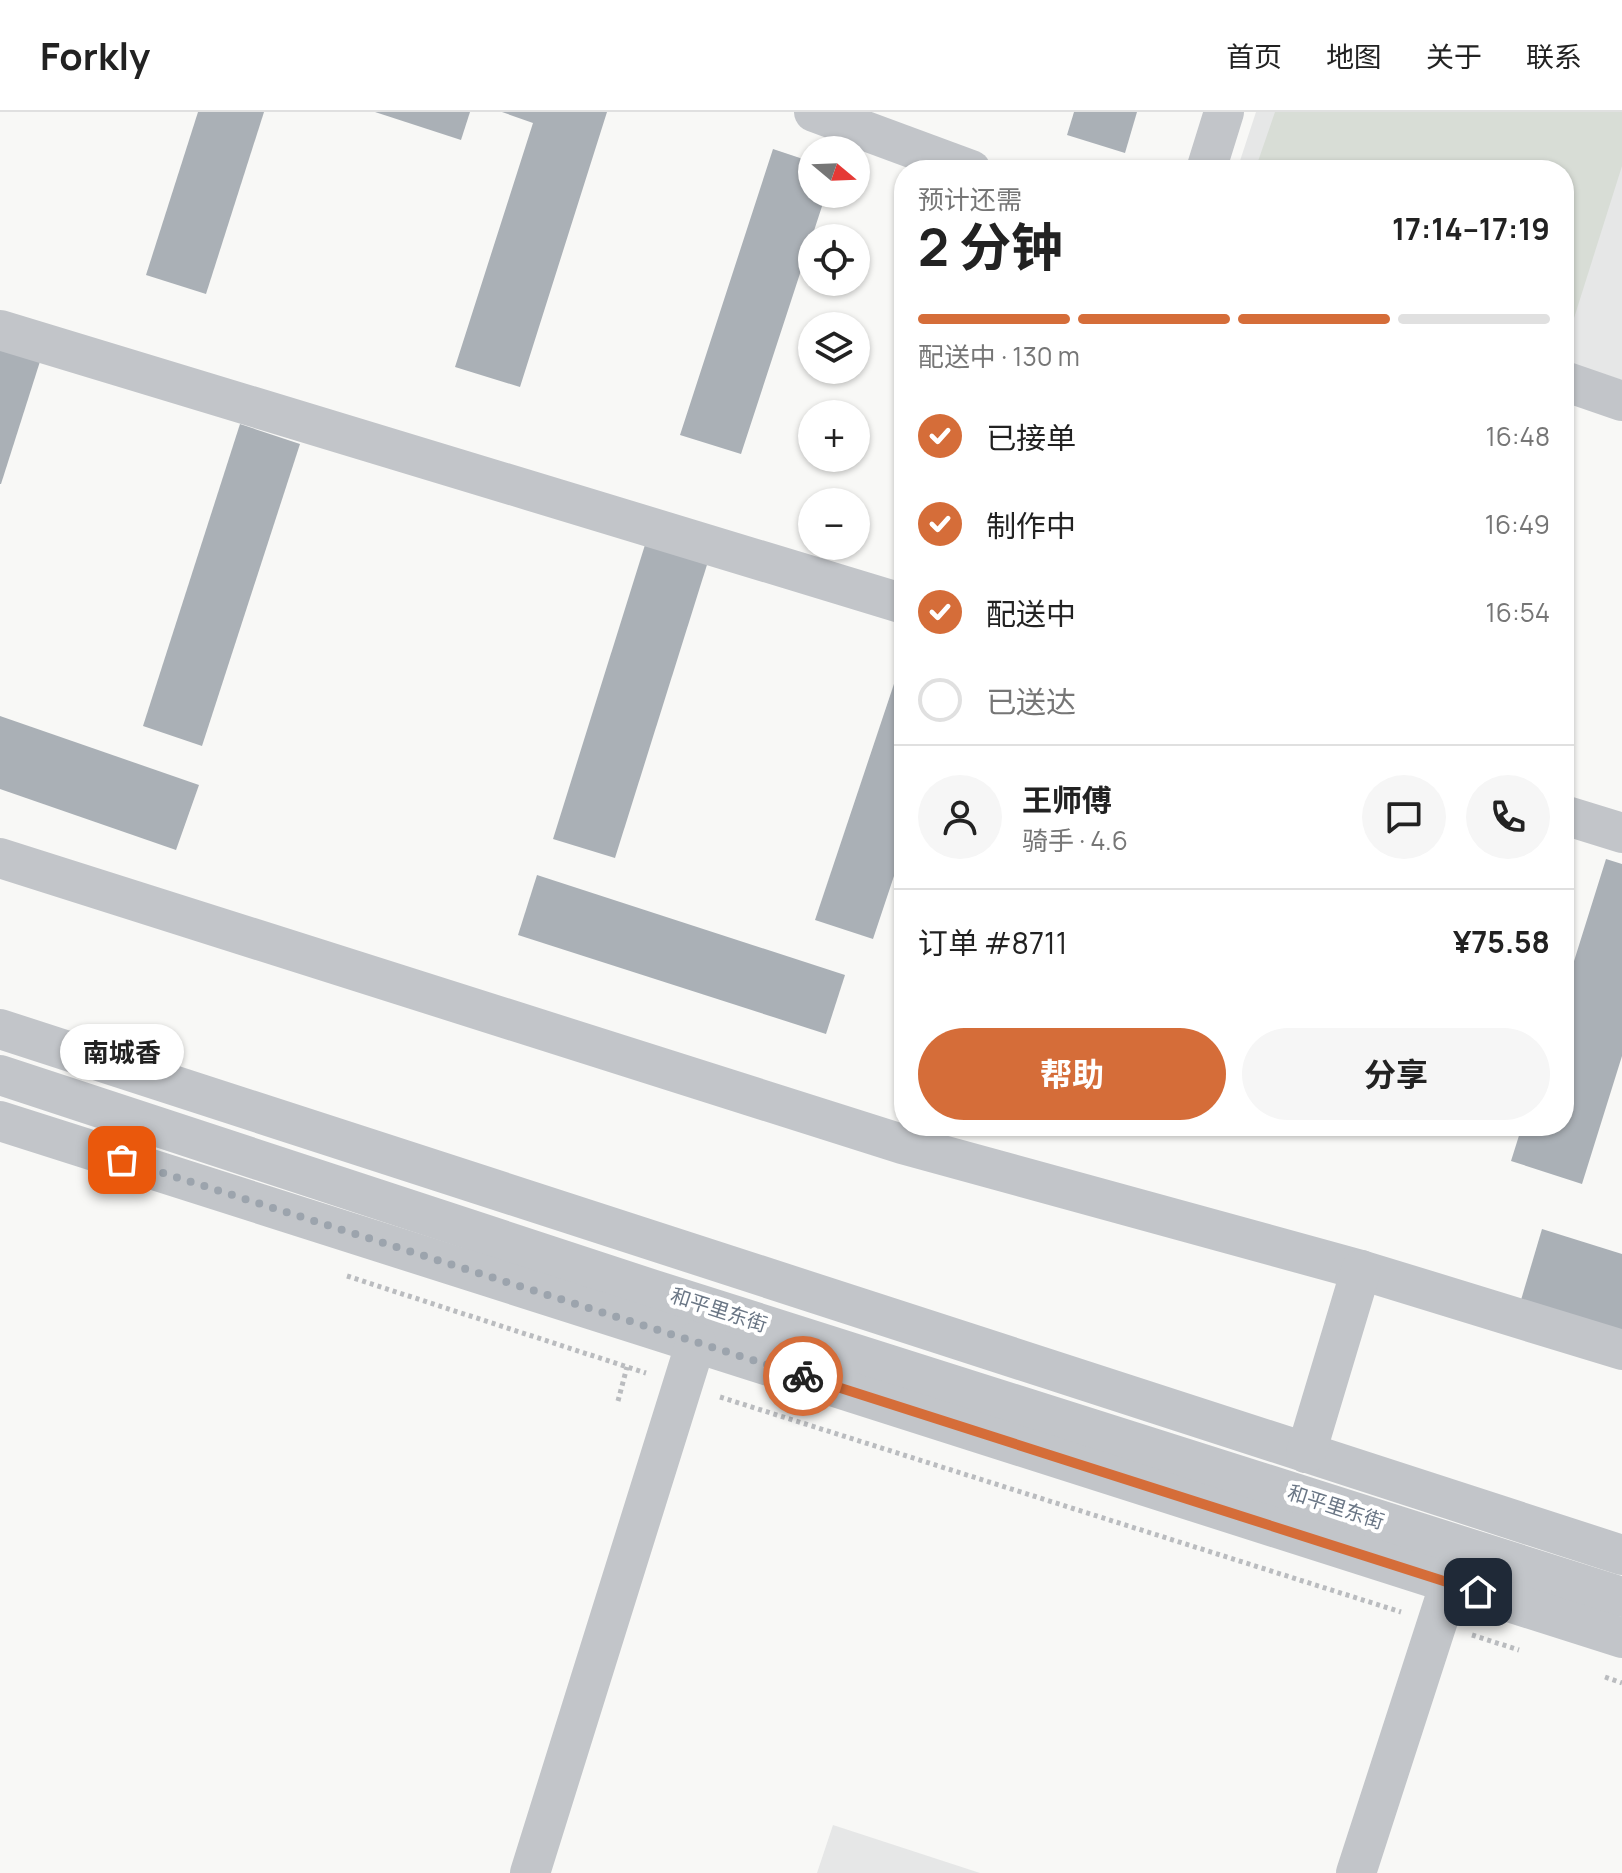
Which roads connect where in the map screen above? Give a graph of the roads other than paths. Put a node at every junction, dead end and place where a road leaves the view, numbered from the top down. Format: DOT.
graph roads {
  1 [pos="814,112"];
  2 [pos="1224,112"];
  3 [pos="944,160"];
  4 [pos="1209,160"];
  5 [pos="0,330"];
  6 [pos="1574,384"];
  7 [pos="1622,401"];
  8 [pos="894,601"];
  9 [pos="1574,818"];
  10 [pos="1622,833"];
  11 [pos="0,858"];
  12 [pos="0,1029"];
  13 [pos="0,1075"];
  14 [pos="0,1121"];
  15 [pos="894,1132"];
  16 [pos="908,1136"];
  17 [pos="1361,1270"];
  18 [pos="696,1342"];
  19 [pos="1622,1350"];
  20 [pos="1306,1453"];
  21 [pos="1622,1555"];
  22 [pos="1450,1583"];
  23 [pos="1622,1597"];
  24 [pos="1622,1638"];
  25 [pos="530,1873"];
  26 [pos="1356,1873"];
  1 -- 3 [label="street"];
  2 -- 4 [label="street"];
  5 -- 8 [label="street"];
  6 -- 7 [label="street"];
  9 -- 10 [label="street"];
  11 -- 15 [label="street"];
  12 -- 20 [label="street"];
  13 -- 23 [label="street, 和平里东街"];
  14 -- 18 [label="street, 和平里东街"];
  16 -- 17 [label="street"];
  17 -- 19 [label="street"];
  17 -- 20 [label="street"];
  18 -- 22 [label="street, 和平里东街"];
  18 -- 25 [label="street"];
  20 -- 21 [label="street"];
  22 -- 24 [label="street, 和平里东街"];
  22 -- 26 [label="street"];
}
